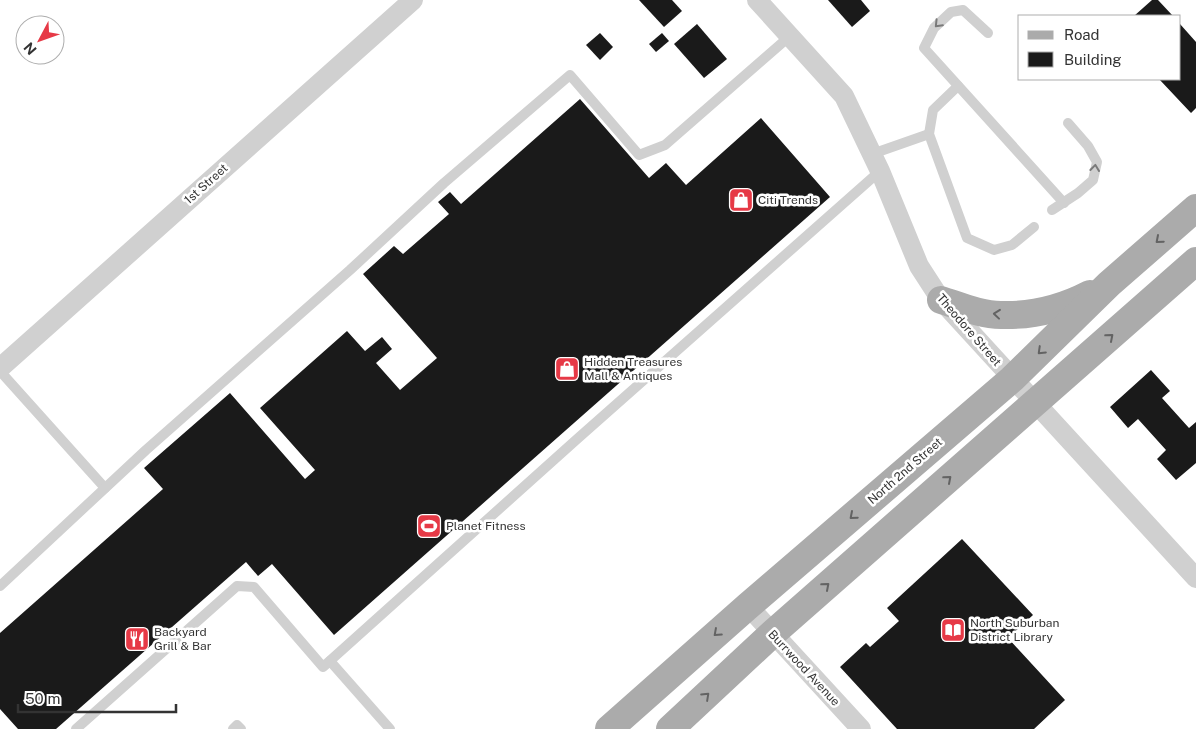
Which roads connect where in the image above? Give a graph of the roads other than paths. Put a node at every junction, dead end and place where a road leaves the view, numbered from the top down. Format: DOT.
graph roads {
  1 [pos="413,0"];
  2 [pos="758,0"];
  3 [pos="988,33"];
  4 [pos="790,36"];
  5 [pos="958,86"];
  6 [pos="1068,122"];
  7 [pos="929,134"];
  8 [pos="876,162"];
  9 [pos="1064,203"];
  10 [pos="1196,208"];
  11 [pos="1052,210"];
  12 [pos="1034,227"];
  13 [pos="1196,261"];
  14 [pos="1109,284"];
  15 [pos="941,300"];
  16 [pos="0,369"];
  17 [pos="1012,379"];
  18 [pos="1035,403"];
  19 [pos="105,488"];
  20 [pos="1196,578"];
  21 [pos="0,586"];
  22 [pos="748,606"];
  23 [pos="773,633"];
  24 [pos="330,661"];
  25 [pos="76,729"];
  26 [pos="233,729"];
  27 [pos="241,729"];
  28 [pos="390,729"];
  29 [pos="609,729"];
  30 [pos="670,729"];
  31 [pos="861,729"];
  1 -- 16 [label="street, 1st Street"];
  2 -- 4 [label="street, Theodore Street"];
  3 -- 5 [label="lane, one-way"];
  4 -- 8 [label="street, Theodore Street"];
  4 -- 19 [label="lane"];
  5 -- 7 [label="lane"];
  5 -- 9 [label="lane"];
  9 -- 6 [label="lane, one-way"];
  7 -- 8 [label="lane"];
  7 -- 12 [label="lane"];
  8 -- 15 [label="street, Theodore Street"];
  8 -- 24 [label="lane"];
  9 -- 11 [label="lane"];
  10 -- 14 [label="main road, North 2nd Street, one-way"];
  18 -- 13 [label="main road, one-way"];
  14 -- 15 [label="main road, one-way"];
  14 -- 17 [label="main road, North 2nd Street, one-way"];
  15 -- 17 [label="street, Theodore Street"];
  16 -- 19 [label="lane"];
  17 -- 18 [label="street, Theodore Street"];
  17 -- 22 [label="main road, North 2nd Street, one-way"];
  18 -- 20 [label="street, Theodore Street"];
  23 -- 18 [label="main road, one-way"];
  19 -- 21 [label="lane"];
  22 -- 23 [label="street, Burrwood Avenue"];
  22 -- 29 [label="main road, North 2nd Street, one-way"];
  30 -- 23 [label="main road, one-way"];
  23 -- 31 [label="street, Burrwood Avenue"];
  24 -- 25 [label="lane"];
  24 -- 28 [label="lane"];
  26 -- 27 [label="lane"];
}
